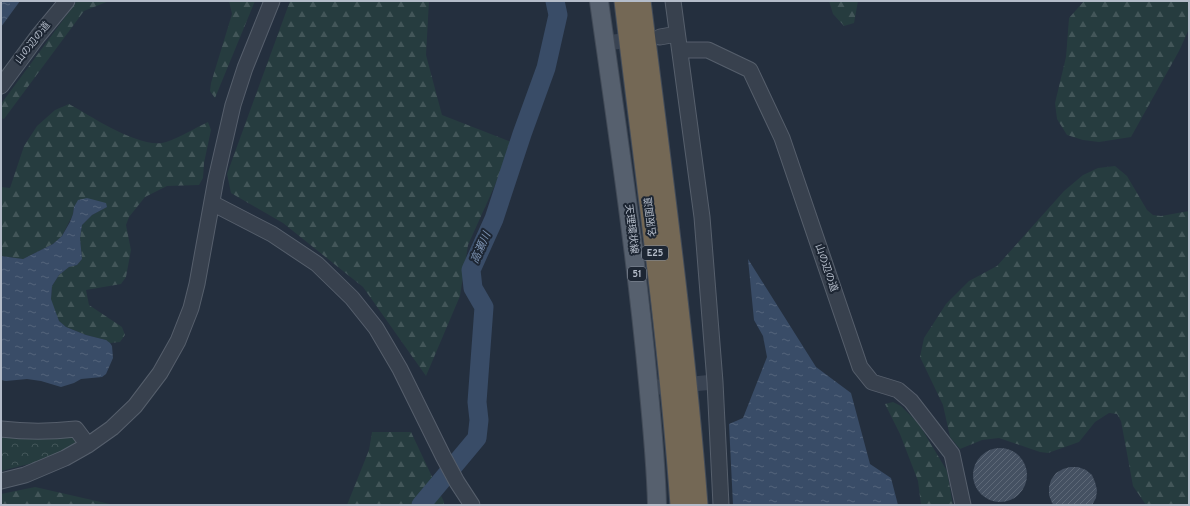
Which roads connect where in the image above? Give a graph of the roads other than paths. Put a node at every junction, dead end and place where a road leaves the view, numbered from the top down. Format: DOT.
graph roads {
  1 [pos="67,1"];
  2 [pos="272,1"];
  3 [pos="599,1"];
  4 [pos="625,1"];
  5 [pos="640,1"];
  6 [pos="673,1"];
  7 [pos="677,34"];
  8 [pos="660,37"];
  9 [pos="680,50"];
  10 [pos="1,86"];
  11 [pos="212,203"];
  12 [pos="1,429"];
  13 [pos="88,445"];
  14 [pos="1,481"];
  15 [pos="472,505"];
  16 [pos="657,505"];
  17 [pos="681,505"];
  18 [pos="696,505"];
  19 [pos="721,505"];
  20 [pos="963,505"];
  1 -- 10 [label="street, 山の辺の道"];
  2 -- 11 [label="street"];
  3 -- 16 [label="main road, 天理環状線 / 51"];
  4 -- 17 [label="highway, 名阪国道 / E25"];
  5 -- 18 [label="highway, 名阪国道 / E25"];
  6 -- 7 [label="street"];
  7 -- 8 [label="street"];
  7 -- 9 [label="street"];
  9 -- 19 [label="street"];
  9 -- 20 [label="street, 山の辺の道"];
  11 -- 13 [label="street"];
  11 -- 15 [label="street"];
  12 -- 13 [label="street"];
  13 -- 14 [label="street"];
}
